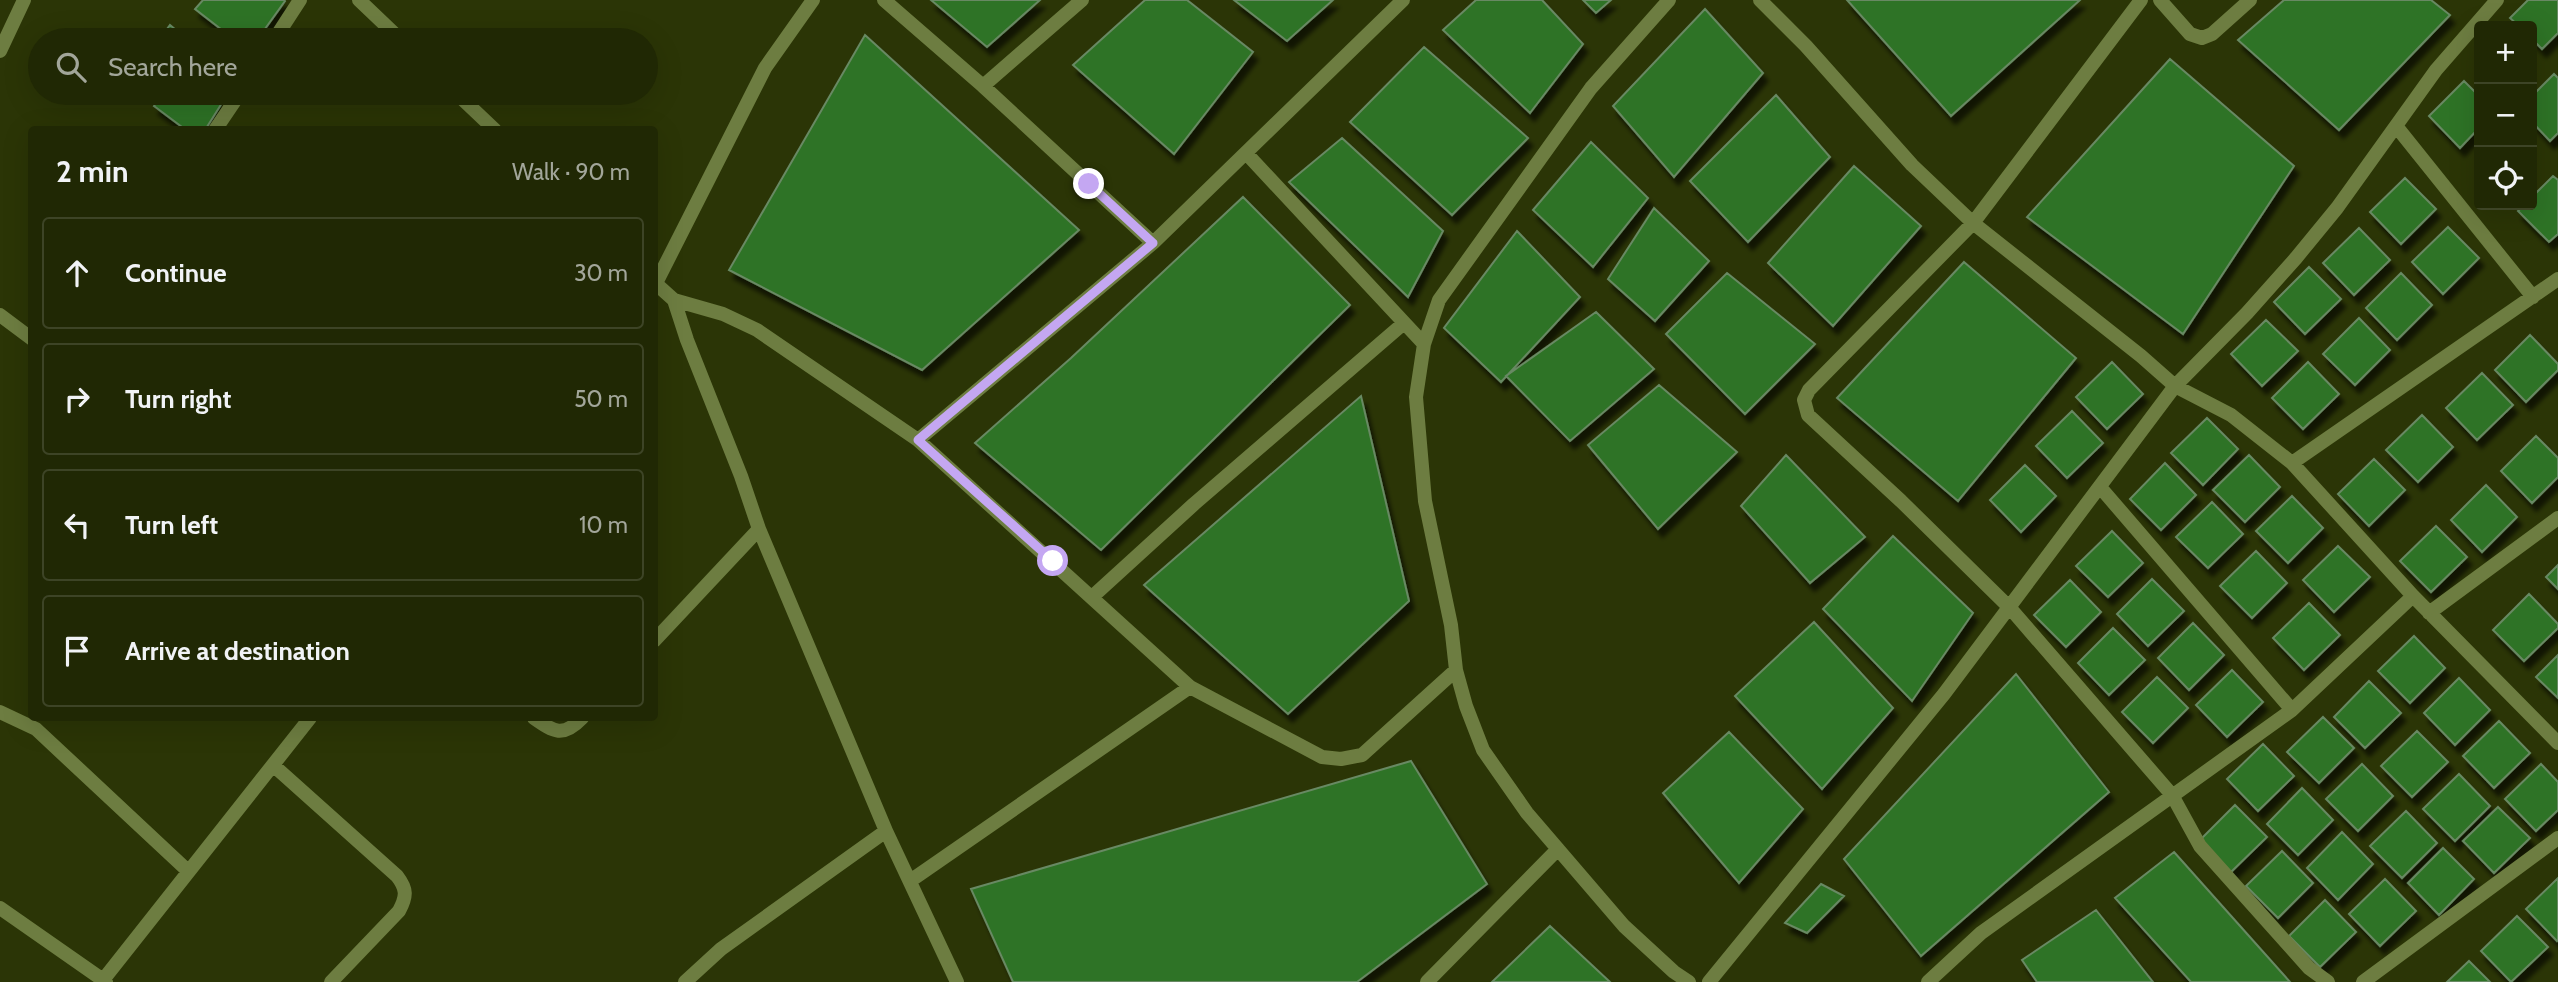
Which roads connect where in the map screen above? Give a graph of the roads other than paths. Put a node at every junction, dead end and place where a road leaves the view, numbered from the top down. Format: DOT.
graph roads {
  1 [pos="24,0"];
  2 [pos="300,0"];
  3 [pos="359,0"];
  4 [pos="813,0"];
  5 [pos="884,0"];
  6 [pos="1082,0"];
  7 [pos="1403,0"];
  8 [pos="1669,0"];
  9 [pos="1760,0"];
  10 [pos="2141,0"];
  11 [pos="2160,0"];
  12 [pos="2250,0"];
  13 [pos="2497,0"];
  14 [pos="282,28"];
  15 [pos="388,28"];
  16 [pos="0,51"];
  17 [pos="983,86"];
  18 [pos="232,105"];
  19 [pos="469,105"];
  20 [pos="218,126"];
  21 [pos="491,126"];
  22 [pos="2396,126"];
  23 [pos="1246,153"];
  24 [pos="1973,223"];
  25 [pos="1153,243"];
  26 [pos="658,278"];
  27 [pos="2558,279"];
  28 [pos="658,287"];
  29 [pos="2533,296"];
  30 [pos="674,300"];
  31 [pos="0,315"];
  32 [pos="1404,323"];
  33 [pos="28,336"];
  34 [pos="1424,344"];
  35 [pos="2175,386"];
  36 [pos="918,440"];
  37 [pos="2292,464"];
  38 [pos="2100,487"];
  39 [pos="2558,518"];
  40 [pos="759,529"];
  41 [pos="2413,596"];
  42 [pos="1092,597"];
  43 [pos="2010,608"];
  44 [pos="2429,612"];
  45 [pos="658,637"];
  46 [pos="1456,670"];
  47 [pos="1190,687"];
  48 [pos="2292,710"];
  49 [pos="0,712"];
  50 [pos="308,721"];
  51 [pos="538,721"];
  52 [pos="579,721"];
  53 [pos="2558,743"];
  54 [pos="272,765"];
  55 [pos="2172,795"];
  56 [pos="886,831"];
  57 [pos="2558,838"];
  58 [pos="1558,849"];
  59 [pos="188,871"];
  60 [pos="910,881"];
  61 [pos="0,908"];
  62 [pos="104,981"];
  63 [pos="331,982"];
  64 [pos="685,982"];
  65 [pos="957,982"];
  66 [pos="1427,982"];
  67 [pos="1689,982"];
  68 [pos="1709,982"];
  69 [pos="1928,982"];
  70 [pos="2328,982"];
  71 [pos="2363,982"];
  1 -- 16 [label="street"];
  2 -- 14 [label="street"];
  3 -- 15 [label="street"];
  4 -- 26 [label="street"];
  5 -- 17 [label="street"];
  6 -- 17 [label="street"];
  7 -- 23 [label="street"];
  8 -- 34 [label="street"];
  9 -- 24 [label="street"];
  10 -- 24 [label="street"];
  11 -- 12 [label="street"];
  13 -- 22 [label="street"];
  17 -- 25 [label="street"];
  18 -- 20 [label="street"];
  19 -- 21 [label="street"];
  22 -- 29 [label="street"];
  22 -- 35 [label="street"];
  23 -- 25 [label="street"];
  23 -- 32 [label="street"];
  24 -- 35 [label="street"];
  24 -- 43 [label="street"];
  25 -- 36 [label="street"];
  27 -- 29 [label="street"];
  28 -- 30 [label="street"];
  29 -- 37 [label="street"];
  30 -- 36 [label="street"];
  30 -- 40 [label="street"];
  31 -- 33 [label="street"];
  32 -- 34 [label="street"];
  32 -- 42 [label="street"];
  34 -- 46 [label="street"];
  35 -- 37 [label="street"];
  35 -- 38 [label="street"];
  36 -- 42 [label="street"];
  37 -- 41 [label="street"];
  38 -- 43 [label="street"];
  38 -- 48 [label="street"];
  39 -- 44 [label="street"];
  40 -- 45 [label="street"];
  40 -- 56 [label="street"];
  41 -- 44 [label="street"];
  41 -- 48 [label="street"];
  42 -- 47 [label="street"];
  43 -- 55 [label="street"];
  43 -- 68 [label="street"];
  44 -- 53 [label="street"];
  46 -- 47 [label="street"];
  46 -- 58 [label="street"];
  47 -- 60 [label="street"];
  48 -- 55 [label="street"];
  49 -- 59 [label="street"];
  50 -- 54 [label="street"];
  51 -- 52 [label="street"];
  54 -- 59 [label="street"];
  54 -- 63 [label="street"];
  55 -- 69 [label="street"];
  55 -- 70 [label="street"];
  56 -- 60 [label="street"];
  56 -- 64 [label="street"];
  57 -- 71 [label="street"];
  58 -- 66 [label="street"];
  58 -- 67 [label="street"];
  59 -- 62 [label="street"];
  60 -- 65 [label="street"];
  61 -- 62 [label="street"];
}
